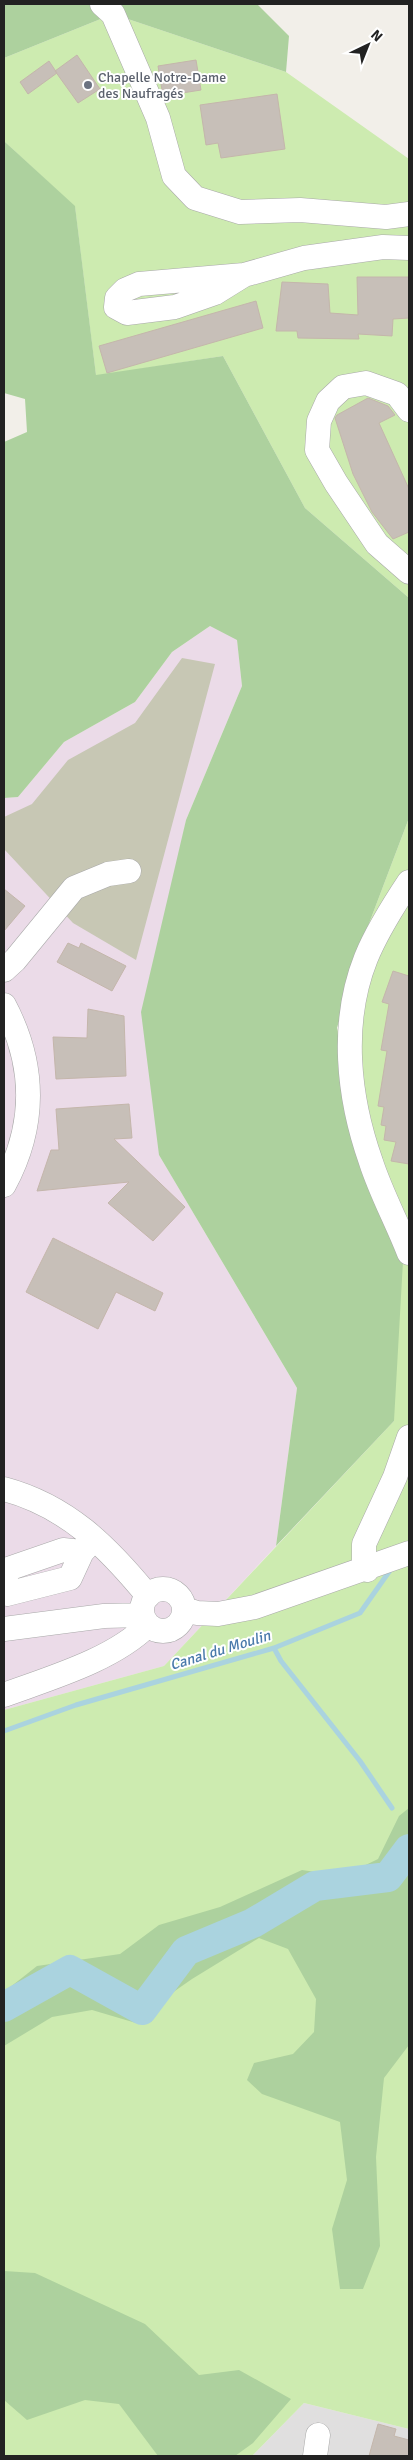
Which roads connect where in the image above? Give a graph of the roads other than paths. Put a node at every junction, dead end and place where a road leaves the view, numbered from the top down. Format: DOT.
graph roads {
  1 [pos="102,4"];
  2 [pos="409,214"];
  3 [pos="409,248"];
  4 [pos="244,275"];
  5 [pos="409,410"];
  6 [pos="409,572"];
  7 [pos="129,871"];
  8 [pos="409,882"];
  9 [pos="4,970"];
  10 [pos="4,1005"];
  11 [pos="4,1185"];
  12 [pos="409,1252"];
  13 [pos="409,1436"];
  14 [pos="4,1490"];
  15 [pos="88,1545"];
  16 [pos="408,1554"];
  17 [pos="367,1570"];
  18 [pos="5,1581"];
  19 [pos="184,1609"];
  20 [pos="146,1612"];
  21 [pos="4,1629"];
  22 [pos="4,1695"];
  1 -- 2 [label="street"];
  3 -- 4 [label="street"];
  5 -- 6 [label="street"];
  7 -- 9 [label="street"];
  8 -- 12 [label="street"];
  10 -- 11 [label="street"];
  13 -- 17 [label="street"];
  14 -- 15 [label="street"];
  15 -- 18 [label="street"];
  15 -- 20 [label="street"];
  16 -- 17 [label="street"];
  17 -- 19 [label="street"];
  19 -- 20 [label="street"];
  19 -- 20 [label="street"];
  20 -- 21 [label="street"];
  20 -- 22 [label="street"];
}
